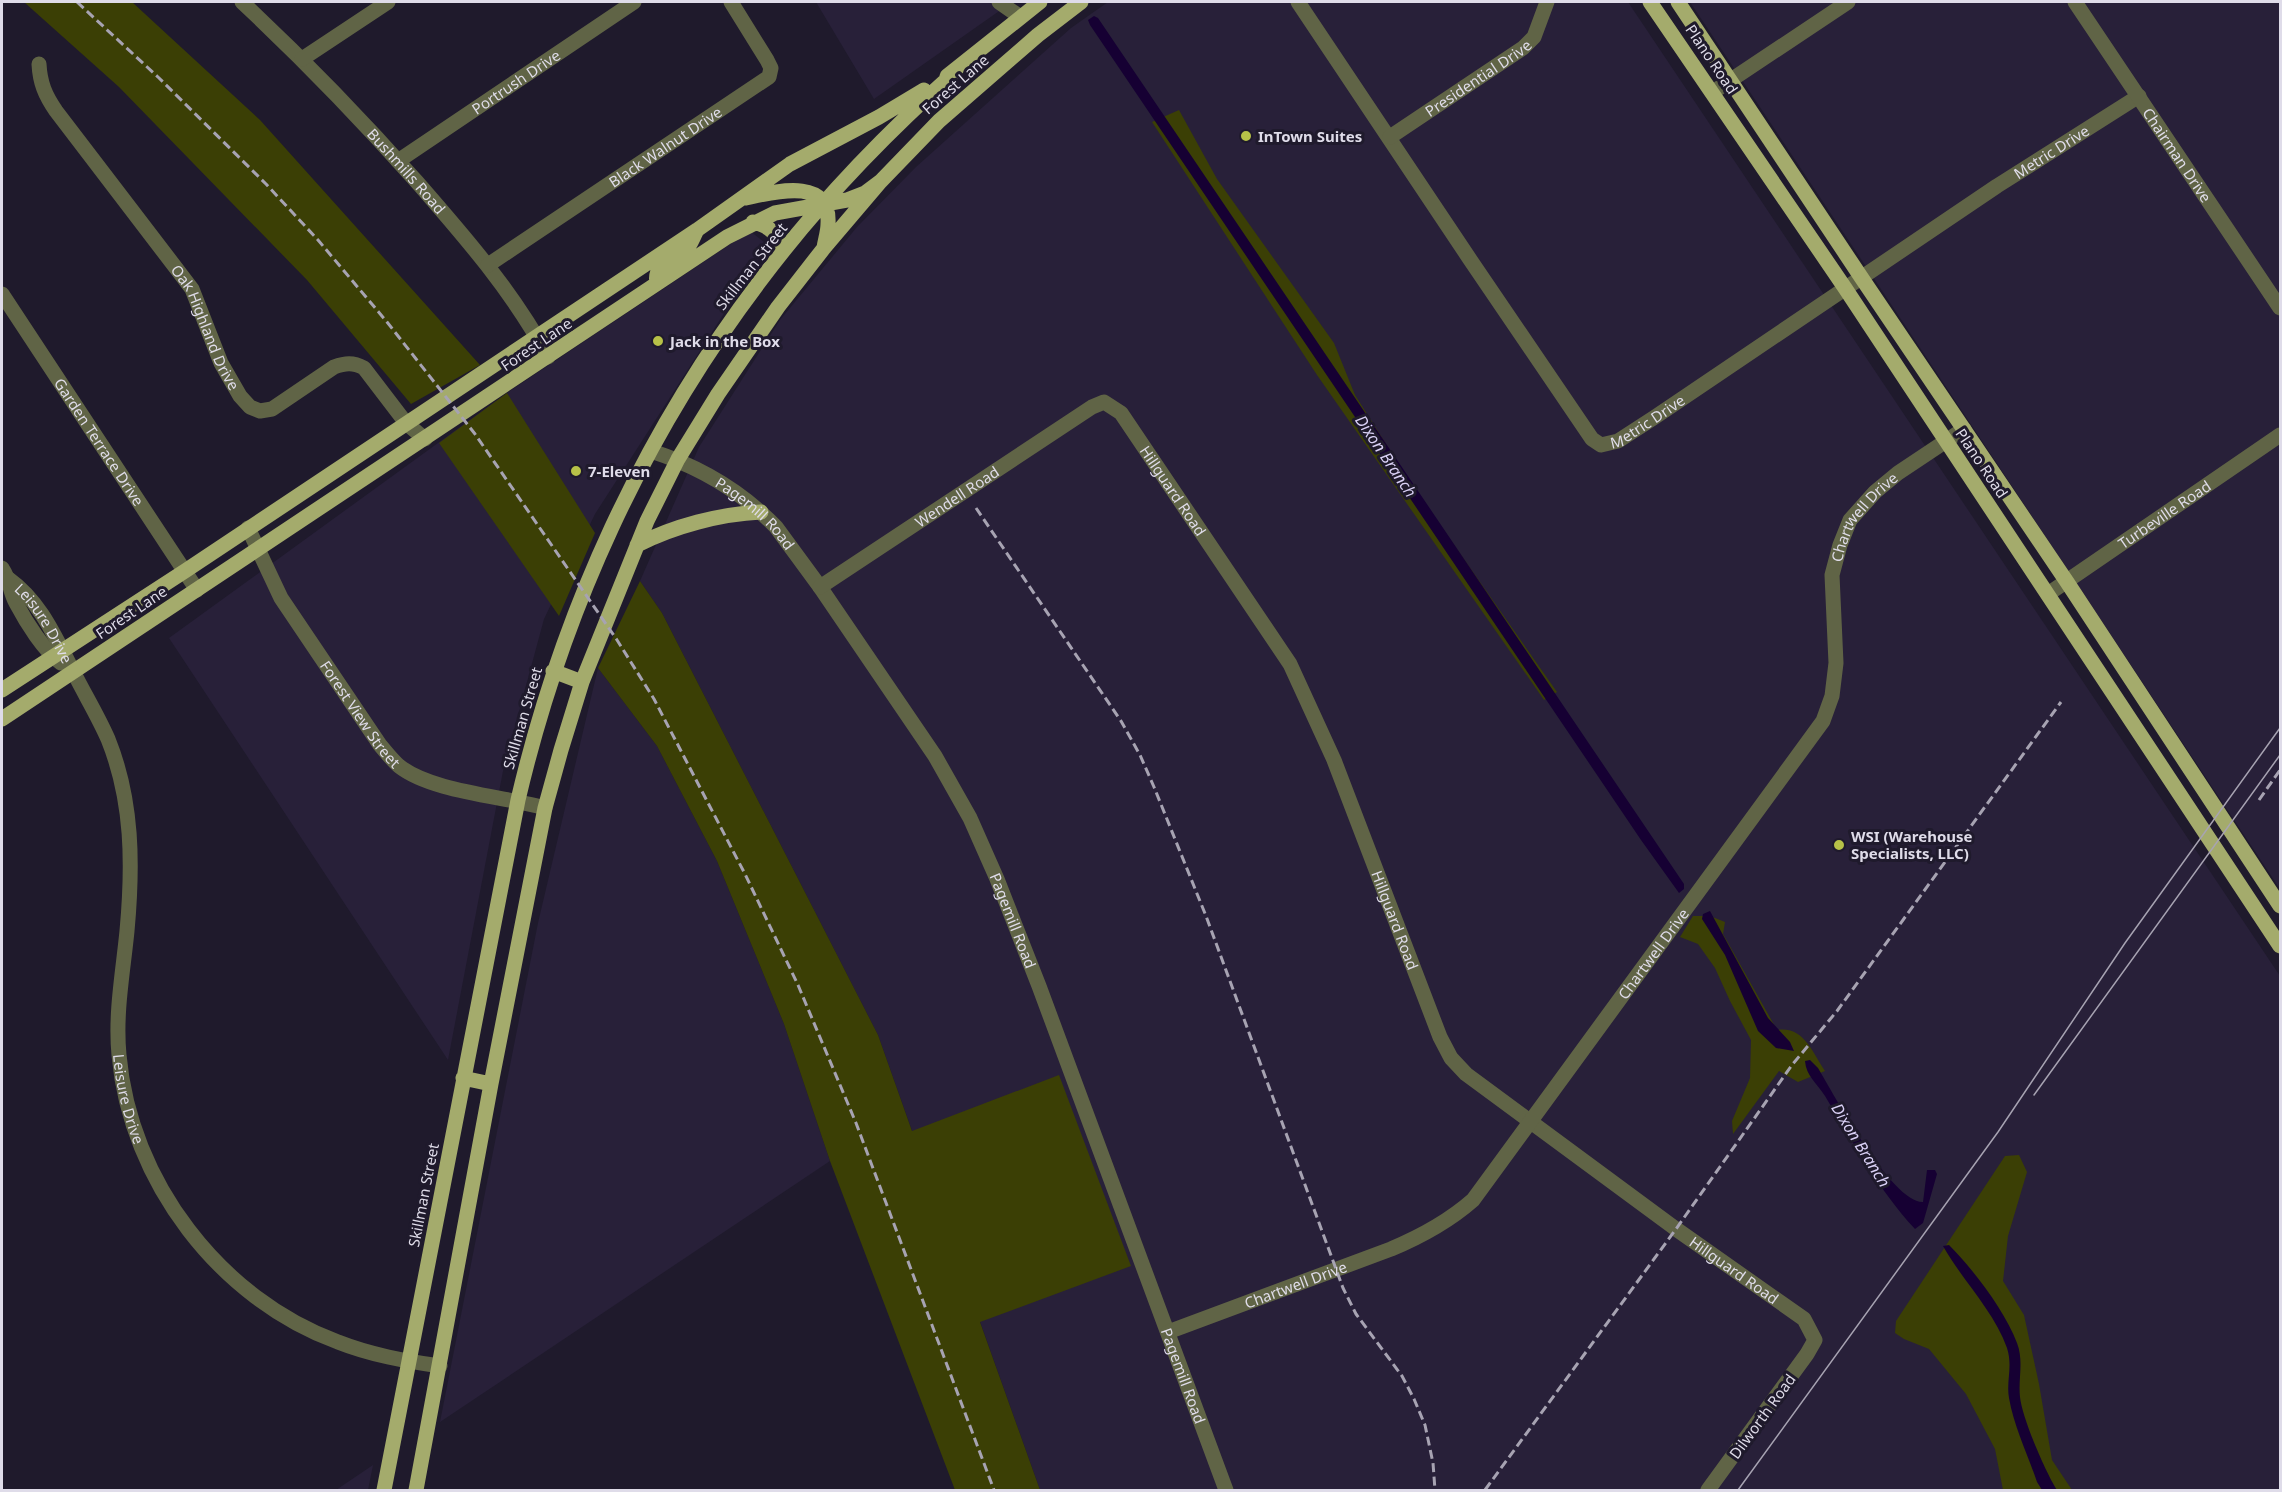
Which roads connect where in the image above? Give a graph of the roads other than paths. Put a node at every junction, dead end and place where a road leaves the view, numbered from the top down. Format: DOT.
graph roads {
  1 [pos="242,2"];
  2 [pos="388,2"];
  3 [pos="634,2"];
  4 [pos="731,2"];
  5 [pos="999,2"];
  6 [pos="1040,2"];
  7 [pos="1081,2"];
  8 [pos="1298,2"];
  9 [pos="1547,2"];
  10 [pos="1650,2"];
  11 [pos="1678,2"];
  12 [pos="1848,2"];
  13 [pos="2075,2"];
  14 [pos="1019,16"];
  15 [pos="1038,35"];
  16 [pos="302,59"];
  17 [pos="39,64"];
  18 [pos="955,72"];
  19 [pos="1730,80"];
  20 [pos="1713,92"];
  21 [pos="2139,96"];
  22 [pos="1390,137"];
  23 [pos="398,161"];
  24 [pos="881,181"];
  25 [pos="743,198"];
  26 [pos="824,203"];
  27 [pos="753,222"];
  28 [pos="697,230"];
  29 [pos="824,248"];
  30 [pos="780,255"];
  31 [pos="488,265"];
  32 [pos="1861,277"];
  33 [pos="657,284"];
  34 [pos="1845,288"];
  35 [pos="2,294"];
  36 [pos="2280,308"];
  37 [pos="536,336"];
  38 [pos="548,357"];
  39 [pos="1092,408"];
  40 [pos="406,423"];
  41 [pos="1964,429"];
  42 [pos="2280,435"];
  43 [pos="430,436"];
  44 [pos="1946,441"];
  45 [pos="651,451"];
  46 [pos="678,459"];
  47 [pos="761,512"];
  48 [pos="248,528"];
  49 [pos="638,545"];
  50 [pos="258,549"];
  51 [pos="185,571"];
  52 [pos="5,574"];
  53 [pos="2067,582"];
  54 [pos="820,587"];
  55 [pos="197,590"];
  56 [pos="2048,594"];
  57 [pos="58,653"];
  58 [pos="553,671"];
  59 [pos="74,672"];
  60 [pos="582,682"];
  61 [pos="2,690"];
  62 [pos="2,719"];
  63 [pos="518,800"];
  64 [pos="545,808"];
  65 [pos="2280,906"];
  66 [pos="2280,946"];
  67 [pos="463,1078"];
  68 [pos="491,1084"];
  69 [pos="1531,1122"];
  70 [pos="1167,1332"];
  71 [pos="1815,1340"];
  72 [pos="410,1362"];
  73 [pos="440,1366"];
  74 [pos="384,1491"];
  75 [pos="416,1491"];
  76 [pos="1226,1491"];
  77 [pos="1708,1491"];
  1 -- 16 [label="street, Bushmills Road"];
  2 -- 16 [label="street"];
  3 -- 23 [label="street, Portrush Drive"];
  4 -- 31 [label="street, Black Walnut Drive"];
  5 -- 14 [label="street"];
  6 -- 14 [label="main road, Forest Lane"];
  7 -- 15 [label="main road, Forest Lane"];
  8 -- 22 [label="street, Metric Drive"];
  9 -- 22 [label="street, Presidential Drive"];
  10 -- 20 [label="main road, Plano Road"];
  11 -- 19 [label="main road, Plano Road"];
  12 -- 19 [label="street"];
  13 -- 21 [label="street, Chairman Drive"];
  14 -- 15 [label="main road"];
  14 -- 18 [label="main road, Forest Lane"];
  15 -- 24 [label="main road, Forest Lane"];
  16 -- 23 [label="street, Bushmills Road"];
  17 -- 40 [label="street, Oak Highland Drive"];
  18 -- 25 [label="main road, Forest Lane"];
  18 -- 26 [label="main road, Skillman Street"];
  19 -- 20 [label="street"];
  19 -- 32 [label="main road, Plano Road"];
  20 -- 34 [label="main road, Plano Road"];
  21 -- 32 [label="street, Metric Drive"];
  21 -- 36 [label="street, Chairman Drive"];
  22 -- 34 [label="street, Metric Drive"];
  23 -- 31 [label="street, Bushmills Road"];
  24 -- 26 [label="main road, Forest Lane"];
  24 -- 29 [label="main road"];
  25 -- 26 [label="main road"];
  25 -- 28 [label="main road, Forest Lane"];
  26 -- 27 [label="main road, Forest Lane"];
  26 -- 29 [label="main road"];
  26 -- 30 [label="main road, Skillman Street"];
  27 -- 30 [label="main road"];
  27 -- 33 [label="main road, Forest Lane"];
  28 -- 33 [label="main road"];
  28 -- 37 [label="main road, Forest Lane"];
  29 -- 46 [label="main road"];
  30 -- 45 [label="main road, Skillman Street"];
  31 -- 37 [label="street, Bushmills Road"];
  32 -- 34 [label="street, Metric Drive"];
  32 -- 41 [label="main road, Plano Road"];
  33 -- 38 [label="main road, Forest Lane"];
  34 -- 44 [label="main road, Plano Road"];
  35 -- 51 [label="street, Garden Terrace Drive"];
  37 -- 38 [label="street, Bushmills Road"];
  37 -- 40 [label="main road, Forest Lane"];
  38 -- 43 [label="main road, Forest Lane"];
  39 -- 54 [label="street, Wendell Road"];
  39 -- 69 [label="street, Hillguard Road"];
  40 -- 43 [label="street, Oak Highland Drive"];
  40 -- 48 [label="main road, Forest Lane"];
  41 -- 44 [label="street, Chartwell Drive"];
  41 -- 53 [label="main road, Plano Road"];
  42 -- 53 [label="street, Turbeville Road"];
  43 -- 50 [label="main road, Forest Lane"];
  44 -- 56 [label="main road, Plano Road"];
  44 -- 69 [label="street, Chartwell Drive"];
  45 -- 46 [label="street, Pagemill Road"];
  45 -- 58 [label="main road, Skillman Street"];
  46 -- 47 [label="street, Pagemill Road"];
  46 -- 49 [label="main road"];
  47 -- 49 [label="main road"];
  47 -- 54 [label="street, Pagemill Road"];
  48 -- 50 [label="street, Forest View Street"];
  48 -- 51 [label="main road, Forest Lane"];
  49 -- 60 [label="main road"];
  50 -- 55 [label="main road, Forest Lane"];
  50 -- 63 [label="street, Forest View Street"];
  51 -- 55 [label="street, Garden Terrace Drive"];
  51 -- 57 [label="main road, Forest Lane"];
  52 -- 57 [label="street, Leisure Drive"];
  53 -- 56 [label="street, Turbeville Road"];
  53 -- 65 [label="main road, Plano Road"];
  54 -- 70 [label="street, Pagemill Road"];
  55 -- 59 [label="main road, Forest Lane"];
  56 -- 66 [label="main road, Plano Road"];
  57 -- 59 [label="street, Leisure Drive"];
  57 -- 61 [label="main road, Forest Lane"];
  58 -- 60 [label="main road"];
  58 -- 63 [label="main road, Skillman Street"];
  59 -- 62 [label="main road, Forest Lane"];
  59 -- 72 [label="street, Leisure Drive"];
  60 -- 64 [label="main road"];
  63 -- 64 [label="street, Forest View Street"];
  63 -- 67 [label="main road, Skillman Street"];
  64 -- 68 [label="main road"];
  67 -- 68 [label="main road"];
  67 -- 72 [label="main road, Skillman Street"];
  68 -- 73 [label="main road"];
  69 -- 70 [label="street, Chartwell Drive"];
  69 -- 71 [label="street, Hillguard Road"];
  70 -- 76 [label="street, Pagemill Road"];
  71 -- 77 [label="street, Dilworth Road"];
  72 -- 73 [label="street, Leisure Drive"];
  72 -- 74 [label="main road, Skillman Street"];
  73 -- 75 [label="main road"];
}
